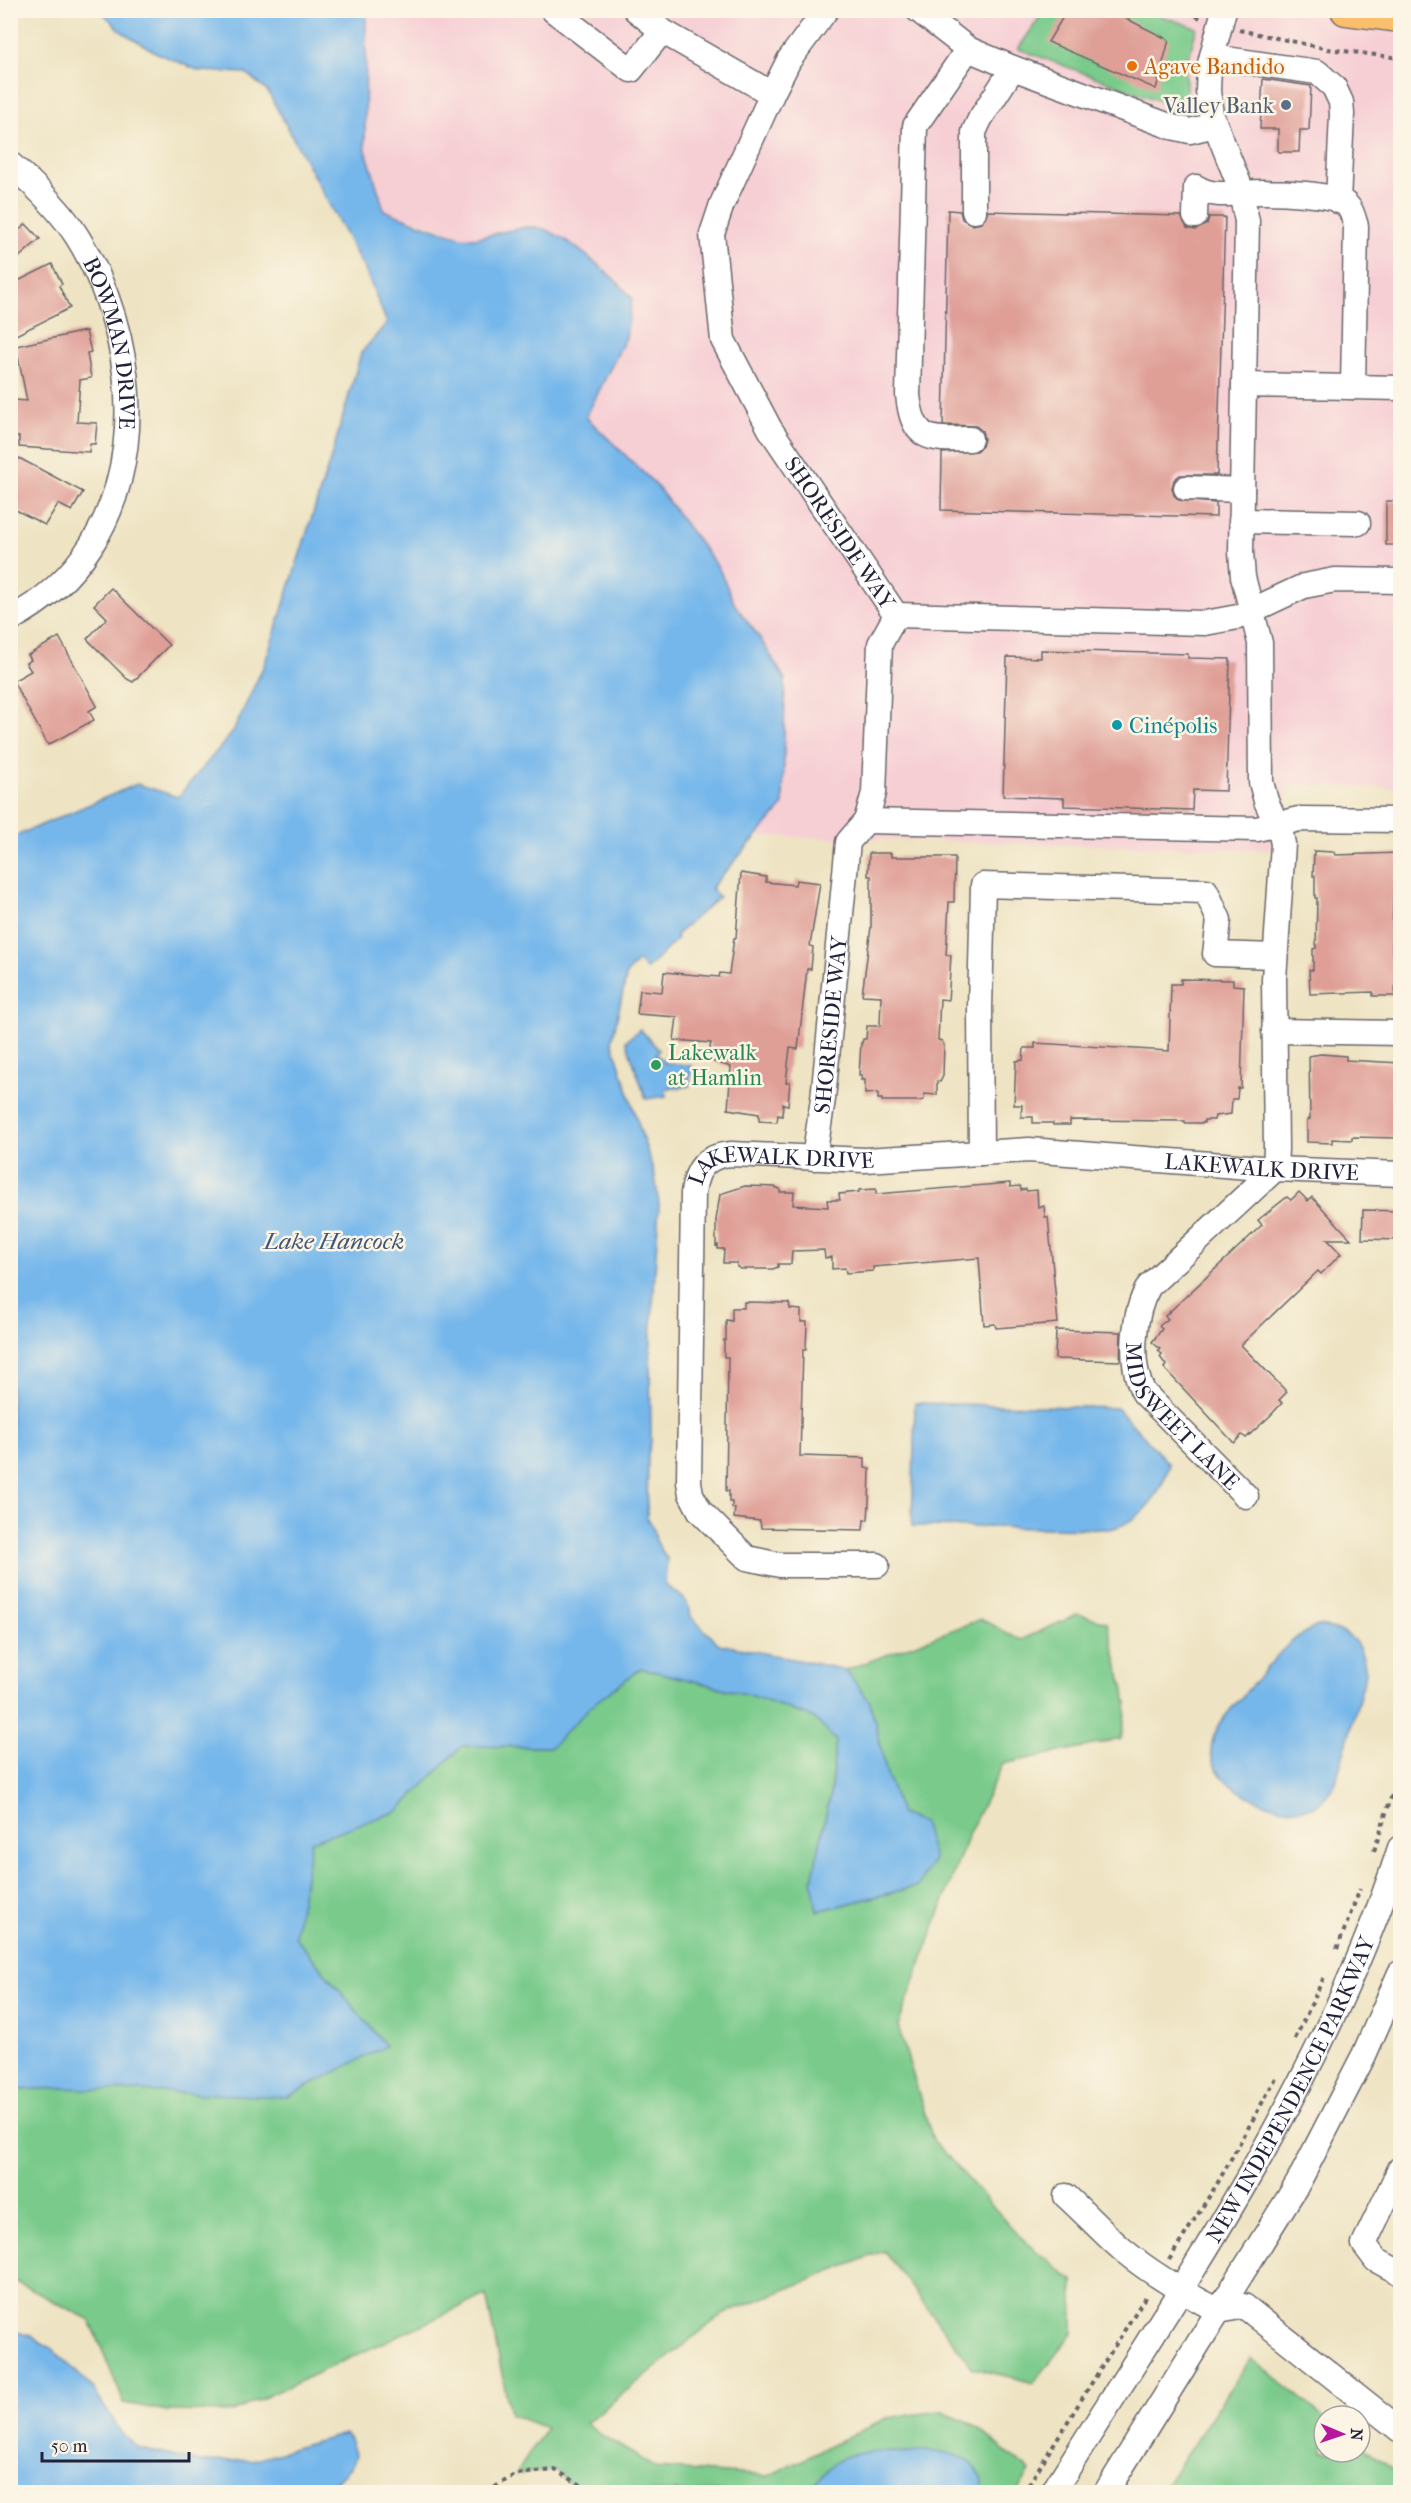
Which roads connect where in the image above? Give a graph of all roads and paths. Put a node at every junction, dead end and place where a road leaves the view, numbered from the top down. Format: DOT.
graph roads {
  1 [pos="553,10"];
  2 [pos="636,10"];
  3 [pos="826,10"];
  4 [pos="918,10"];
  5 [pos="1179,10"];
  6 [pos="1346,10"];
  7 [pos="1223,17"];
  8 [pos="1401,17"];
  9 [pos="662,31"];
  10 [pos="968,48"];
  11 [pos="1212,57"];
  12 [pos="1401,58"];
  13 [pos="1013,68"];
  14 [pos="772,94"];
  15 [pos="1215,125"];
  16 [pos="10,164"];
  17 [pos="1242,194"];
  18 [pos="1338,201"];
  19 [pos="974,211"];
  20 [pos="1195,216"];
  21 [pos="1244,385"];
  22 [pos="1353,387"];
  23 [pos="1401,388"];
  24 [pos="970,439"];
  25 [pos="1186,488"];
  26 [pos="1242,490"];
  27 [pos="1241,521"];
  28 [pos="1358,523"];
  29 [pos="1401,581"];
  30 [pos="1253,610"];
  31 [pos="896,615"];
  32 [pos="10,619"];
  33 [pos="1401,820"];
  34 [pos="866,821"];
  35 [pos="1277,824"];
  36 [pos="1275,956"];
  37 [pos="1274,1030"];
  38 [pos="1401,1032"];
  39 [pos="981,1153"];
  40 [pos="814,1158"];
  41 [pos="1275,1169"];
  42 [pos="1401,1174"];
  43 [pos="1246,1496"];
  44 [pos="877,1565"];
  45 [pos="1401,1769"];
  46 [pos="1401,1848"];
  47 [pos="1372,1855"];
  48 [pos="1361,1887"];
  49 [pos="1333,1958"];
  50 [pos="1328,1969"];
  51 [pos="1401,1972"];
  52 [pos="1293,2043"];
  53 [pos="1278,2075"];
  54 [pos="1401,2169"];
  55 [pos="1066,2196"];
  56 [pos="1401,2273"];
  57 [pos="1159,2276"];
  58 [pos="1179,2290"];
  59 [pos="1219,2312"];
  60 [pos="1401,2430"];
  61 [pos="487,2493"];
  62 [pos="586,2493"];
  63 [pos="1024,2493"];
  64 [pos="1053,2493"];
  65 [pos="1106,2493"];
  1 -- 9 [label="street"];
  2 -- 9 [label="street"];
  3 -- 14 [label="street, SHORESIDE WAY"];
  4 -- 10 [label="street"];
  5 -- 7 [label="path"];
  6 -- 8 [label="main road"];
  7 -- 11 [label="street"];
  7 -- 12 [label="path"];
  9 -- 14 [label="street"];
  10 -- 13 [label="street"];
  10 -- 24 [label="street"];
  11 -- 15 [label="street"];
  11 -- 18 [label="street"];
  13 -- 15 [label="street"];
  13 -- 19 [label="street"];
  14 -- 31 [label="street, SHORESIDE WAY"];
  15 -- 17 [label="street"];
  16 -- 32 [label="street, BOWMAN DRIVE"];
  17 -- 18 [label="street"];
  17 -- 20 [label="street"];
  17 -- 21 [label="street"];
  18 -- 22 [label="street"];
  21 -- 22 [label="street"];
  21 -- 26 [label="street"];
  22 -- 23 [label="street"];
  25 -- 26 [label="street"];
  26 -- 27 [label="street"];
  27 -- 28 [label="street"];
  27 -- 30 [label="street"];
  29 -- 30 [label="street"];
  30 -- 31 [label="street"];
  30 -- 35 [label="street"];
  31 -- 34 [label="street, SHORESIDE WAY"];
  33 -- 35 [label="street"];
  34 -- 35 [label="street"];
  34 -- 40 [label="street, SHORESIDE WAY"];
  35 -- 36 [label="street"];
  36 -- 37 [label="street"];
  36 -- 39 [label="street"];
  37 -- 38 [label="street"];
  37 -- 41 [label="street"];
  39 -- 40 [label="street, LAKEWALK DRIVE"];
  39 -- 41 [label="street, LAKEWALK DRIVE"];
  40 -- 44 [label="street, LAKEWALK DRIVE"];
  41 -- 42 [label="street, LAKEWALK DRIVE"];
  41 -- 43 [label="street, MIDSWEET LANE"];
  45 -- 47 [label="path"];
  46 -- 58 [label="street, NEW INDEPENDENCE PARKWAY"];
  48 -- 49 [label="path"];
  50 -- 52 [label="path"];
  51 -- 59 [label="street, NEW INDEPENDENCE PARKWAY"];
  53 -- 57 [label="path"];
  54 -- 56 [label="street"];
  55 -- 57 [label="street"];
  57 -- 58 [label="street"];
  57 -- 63 [label="path"];
  58 -- 59 [label="street"];
  58 -- 64 [label="street, NEW INDEPENDENCE PARKWAY"];
  59 -- 60 [label="street"];
  59 -- 65 [label="street, NEW INDEPENDENCE PARKWAY"];
  61 -- 62 [label="path"];
}
